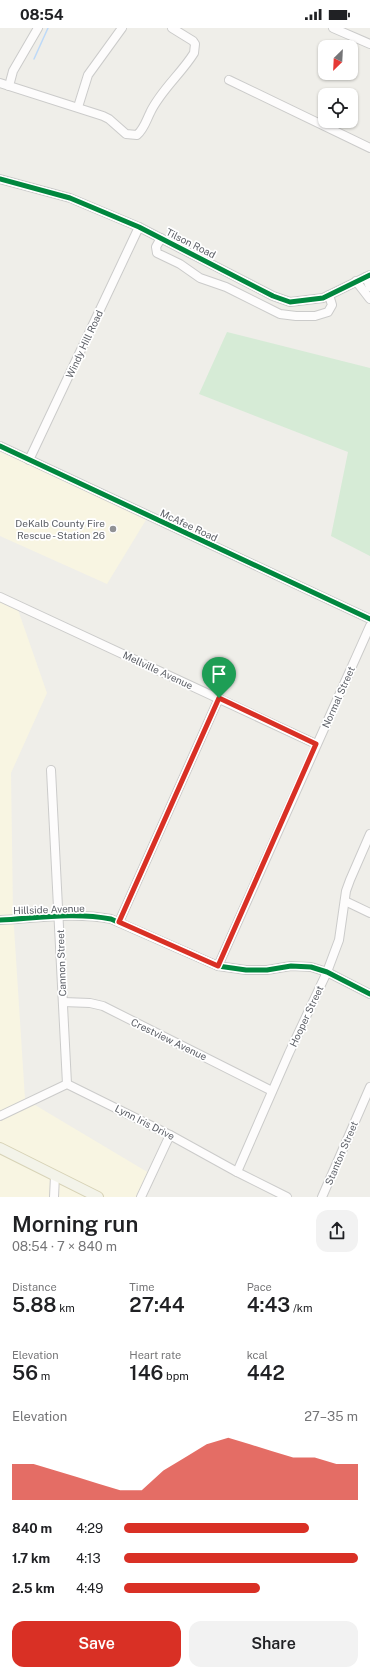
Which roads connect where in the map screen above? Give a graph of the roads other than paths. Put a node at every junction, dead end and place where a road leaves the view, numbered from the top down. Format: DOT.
graph roads {
  1 [pos="38,28"];
  2 [pos="122,28"];
  3 [pos="172,28"];
  4 [pos="333,28"];
  5 [pos="370,44"];
  6 [pos="229,80"];
  7 [pos="0,84"];
  8 [pos="9,86"];
  9 [pos="78,107"];
  10 [pos="370,148"];
  11 [pos="0,179"];
  12 [pos="139,227"];
  13 [pos="161,238"];
  14 [pos="368,276"];
  15 [pos="356,281"];
  16 [pos="370,287"];
  17 [pos="329,295"];
  18 [pos="370,299"];
  19 [pos="0,446"];
  20 [pos="29,460"];
  21 [pos="0,597"];
  22 [pos="370,619"];
  23 [pos="370,626"];
  24 [pos="219,698"];
  25 [pos="316,744"];
  26 [pos="51,770"];
  27 [pos="370,834"];
  28 [pos="345,901"];
  29 [pos="370,913"];
  30 [pos="59,916"];
  31 [pos="0,920"];
  32 [pos="119,922"];
  33 [pos="218,966"];
  34 [pos="327,972"];
  35 [pos="370,994"];
  36 [pos="63,1002"];
  37 [pos="67,1084"];
  38 [pos="370,1087"];
  39 [pos="272,1091"];
  40 [pos="0,1116"];
  41 [pos="170,1135"];
  42 [pos="0,1148"];
  43 [pos="237,1172"];
  44 [pos="55,1176"];
  45 [pos="54,1197"];
  46 [pos="98,1197"];
  47 [pos="141,1197"];
  48 [pos="288,1197"];
  49 [pos="322,1197"];
  1 -- 8 [label="street"];
  2 -- 9 [label="street"];
  3 -- 9 [label="street"];
  4 -- 5 [label="street"];
  6 -- 10 [label="street"];
  7 -- 8 [label="street"];
  8 -- 9 [label="street"];
  11 -- 12 [label="street, Tilson Road"];
  12 -- 13 [label="street, Tilson Road"];
  12 -- 20 [label="street, Windy Hill Road"];
  13 -- 17 [label="street, Tilson Road"];
  13 -- 17 [label="street"];
  14 -- 15 [label="street, Tilson Road"];
  14 -- 16 [label="street"];
  15 -- 17 [label="street, Tilson Road"];
  15 -- 18 [label="street"];
  19 -- 20 [label="street, McAfee Road"];
  20 -- 22 [label="street, McAfee Road"];
  21 -- 24 [label="street, Mellville Avenue"];
  23 -- 25 [label="street, Normal Street"];
  24 -- 25 [label="street, Mellville Avenue"];
  24 -- 32 [label="street"];
  25 -- 33 [label="street, Normal Street"];
  26 -- 30 [label="street, Cannon Street"];
  27 -- 28 [label="street, Hooper Street"];
  28 -- 29 [label="street"];
  28 -- 34 [label="street, Hooper Street"];
  30 -- 31 [label="street, Hillside Avenue"];
  30 -- 32 [label="street, Hillside Avenue"];
  30 -- 36 [label="street, Cannon Street"];
  32 -- 33 [label="street, Hillside Avenue"];
  33 -- 34 [label="street, Hillside Avenue"];
  34 -- 35 [label="street, Hillside Avenue"];
  34 -- 39 [label="street, Hooper Street"];
  36 -- 37 [label="street, Cannon Street"];
  36 -- 39 [label="street, Crestview Avenue"];
  37 -- 40 [label="street"];
  37 -- 41 [label="street, Lynn Iris Drive"];
  38 -- 49 [label="street, Stanton Street"];
  39 -- 43 [label="street, Hooper Street"];
  41 -- 43 [label="street, Lynn Iris Drive"];
  41 -- 47 [label="street"];
  42 -- 44 [label="main road"];
  43 -- 48 [label="street, Lynn Iris Drive"];
  44 -- 45 [label="street"];
  44 -- 46 [label="main road"];
}
